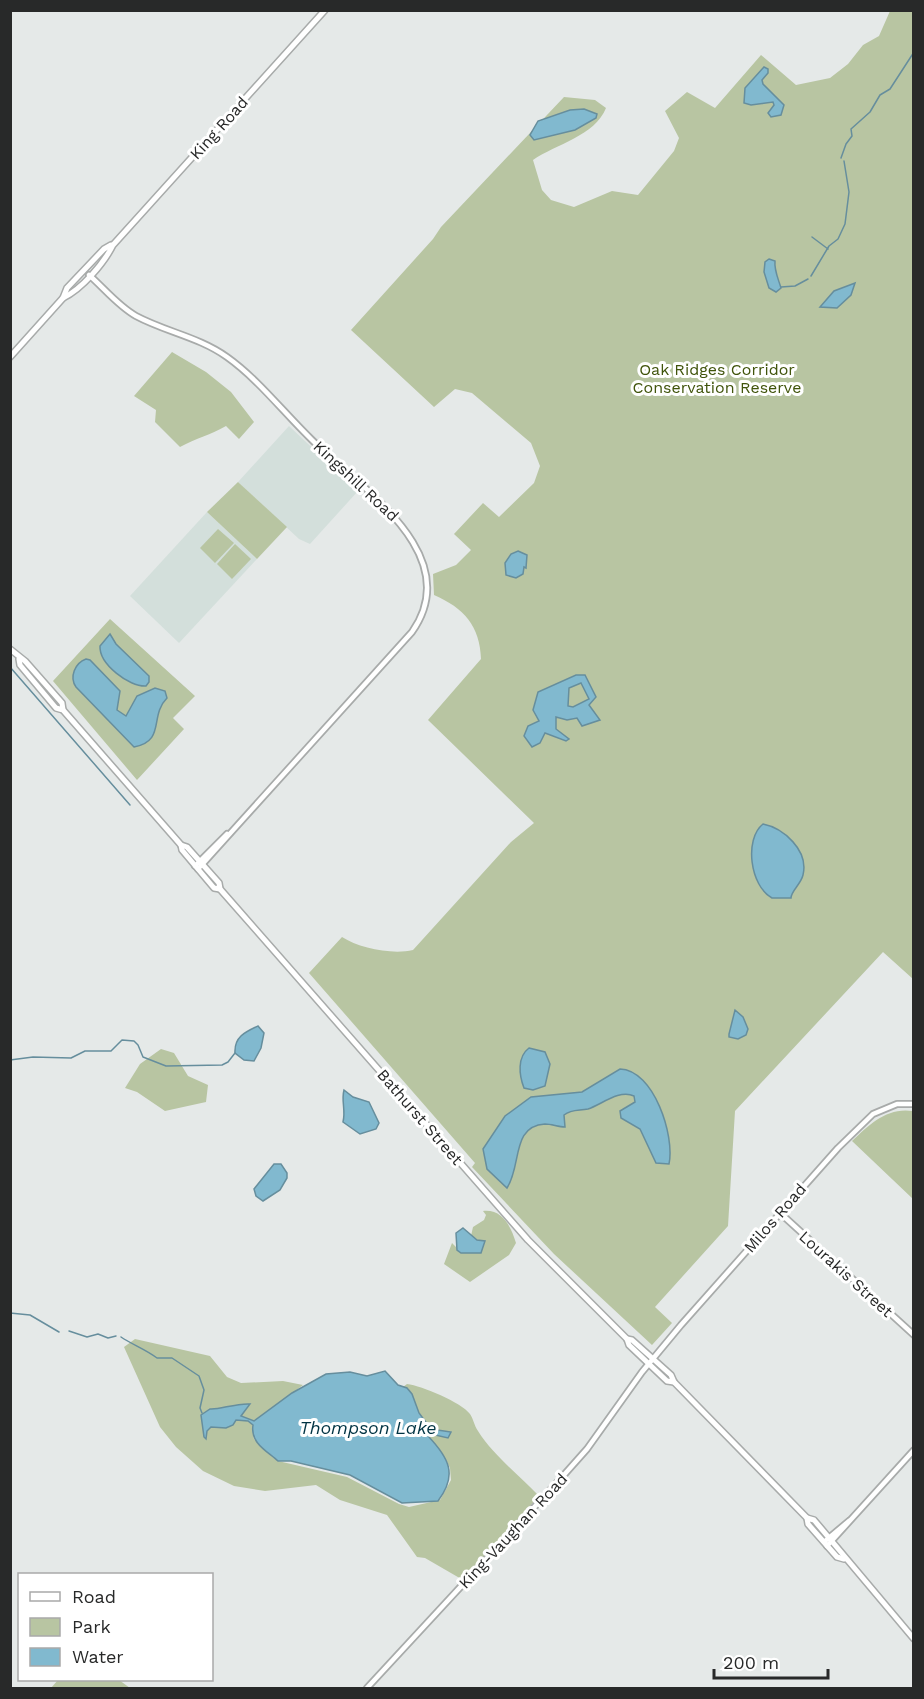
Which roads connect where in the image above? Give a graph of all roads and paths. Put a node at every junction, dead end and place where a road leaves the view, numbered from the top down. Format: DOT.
graph roads {
  1 [pos="326,10"];
  2 [pos="113,245"];
  3 [pos="89,274"];
  4 [pos="63,298"];
  5 [pos="10,357"];
  6 [pos="10,649"];
  7 [pos="199,865"];
  8 [pos="914,1104"];
  9 [pos="779,1212"];
  10 [pos="914,1335"];
  11 [pos="627,1339"];
  12 [pos="654,1359"];
  13 [pos="649,1364"];
  14 [pos="674,1382"];
  15 [pos="914,1450"];
  16 [pos="828,1541"];
  17 [pos="914,1639"];
  18 [pos="366,1689"];
  1 -- 2 [label="main road, King Road"];
  2 -- 3 [label="main road, King Road"];
  2 -- 4 [label="main road, King Road"];
  3 -- 4 [label="main road, King Road"];
  3 -- 7 [label="street, Kingshill Road"];
  4 -- 5 [label="main road, King Road"];
  6 -- 7 [label="main road, Bathurst Street"];
  7 -- 11 [label="main road, Bathurst Street"];
  8 -- 9 [label="street, Milos Road"];
  9 -- 10 [label="street, Lourakis Street"];
  9 -- 12 [label="street, Milos Road"];
  11 -- 12 [label="main road, Bathurst Street"];
  11 -- 13 [label="main road, Bathurst Street"];
  12 -- 13 [label="street, Milos Road"];
  12 -- 14 [label="main road, Bathurst Street"];
  13 -- 14 [label="main road, Bathurst Street"];
  13 -- 18 [label="street, King-Vaughan Road"];
  14 -- 16 [label="main road, Bathurst Street"];
  15 -- 16 [label="street"];
  16 -- 17 [label="main road, Bathurst Street"];
}
